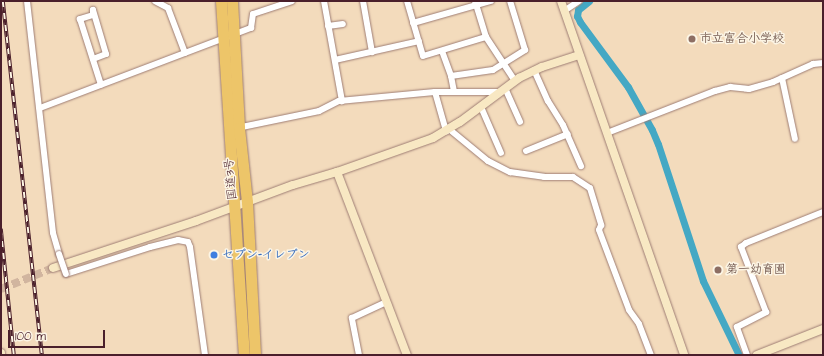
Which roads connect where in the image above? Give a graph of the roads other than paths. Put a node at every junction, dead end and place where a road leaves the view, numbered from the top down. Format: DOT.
graph roads {
  1 [pos="27,1"];
  2 [pos="155,1"];
  3 [pos="222,1"];
  4 [pos="232,1"];
  5 [pos="292,1"];
  6 [pos="324,1"];
  7 [pos="363,1"];
  8 [pos="407,1"];
  9 [pos="491,1"];
  10 [pos="510,1"];
  11 [pos="561,1"];
  12 [pos="579,1"];
  13 [pos="476,3"];
  14 [pos="564,10"];
  15 [pos="413,23"];
  16 [pos="343,24"];
  17 [pos="328,26"];
  18 [pos="229,36"];
  19 [pos="486,37"];
  20 [pos="419,41"];
  21 [pos="442,51"];
  22 [pos="372,52"];
  23 [pos="184,53"];
  24 [pos="580,55"];
  25 [pos="93,59"];
  26 [pos="334,60"];
  27 [pos="823,62"];
  28 [pos="502,63"];
  29 [pos="534,70"];
  30 [pos="451,76"];
  31 [pos="782,78"];
  32 [pos="514,81"];
  33 [pos="101,85"];
  34 [pos="502,90"];
  35 [pos="435,92"];
  36 [pos="454,92"];
  37 [pos="342,101"];
  38 [pos="481,107"];
  39 [pos="40,108"];
  40 [pos="520,122"];
  41 [pos="234,129"];
  42 [pos="448,130"];
  43 [pos="607,133"];
  44 [pos="568,134"];
  45 [pos="795,139"];
  46 [pos="526,150"];
  47 [pos="501,153"];
  48 [pos="581,166"];
  49 [pos="337,172"];
  50 [pos="247,202"];
  51 [pos="235,207"];
  52 [pos="823,212"];
  53 [pos="53,268"];
  54 [pos="387,302"];
  55 [pos="823,329"];
  56 [pos="205,355"];
  57 [pos="244,355"];
  58 [pos="255,355"];
  59 [pos="359,355"];
  60 [pos="407,355"];
  61 [pos="651,355"];
  62 [pos="684,355"];
  63 [pos="747,355"];
  64 [pos="757,355"];
  1 -- 39 [label="street"];
  2 -- 23 [label="street"];
  3 -- 18 [label="highway, 国道3号"];
  4 -- 18 [label="highway, 国道3号"];
  5 -- 18 [label="street"];
  6 -- 17 [label="street"];
  7 -- 22 [label="street"];
  8 -- 15 [label="street"];
  9 -- 13 [label="street"];
  10 -- 28 [label="street"];
  11 -- 14 [label="street"];
  12 -- 14 [label="street"];
  13 -- 15 [label="street"];
  13 -- 19 [label="street"];
  14 -- 24 [label="street"];
  15 -- 20 [label="street"];
  16 -- 17 [label="street"];
  17 -- 26 [label="street"];
  18 -- 23 [label="street"];
  18 -- 41 [label="highway, 国道3号"];
  19 -- 21 [label="street"];
  19 -- 28 [label="street"];
  20 -- 21 [label="street"];
  20 -- 22 [label="street"];
  21 -- 30 [label="street"];
  22 -- 26 [label="street"];
  23 -- 33 [label="street"];
  24 -- 29 [label="street"];
  24 -- 43 [label="street"];
  25 -- 25 [label="street"];
  25 -- 33 [label="street"];
  26 -- 37 [label="street"];
  27 -- 31 [label="street"];
  28 -- 30 [label="street"];
  28 -- 32 [label="street"];
  29 -- 32 [label="street"];
  29 -- 44 [label="street"];
  30 -- 36 [label="street"];
  31 -- 43 [label="street"];
  31 -- 45 [label="street"];
  32 -- 34 [label="street"];
  33 -- 39 [label="street"];
  34 -- 36 [label="street"];
  34 -- 38 [label="street"];
  34 -- 40 [label="street"];
  35 -- 36 [label="street"];
  35 -- 37 [label="street"];
  35 -- 42 [label="street"];
  37 -- 41 [label="street"];
  38 -- 42 [label="street"];
  38 -- 47 [label="street"];
  39 -- 56 [label="street, bridge"];
  41 -- 50 [label="highway, 国道3号"];
  41 -- 51 [label="highway, 国道3号"];
  42 -- 49 [label="street"];
  42 -- 61 [label="street"];
  43 -- 62 [label="street"];
  44 -- 46 [label="street"];
  44 -- 48 [label="street"];
  49 -- 50 [label="street"];
  49 -- 54 [label="street"];
  50 -- 51 [label="street"];
  50 -- 58 [label="highway, 国道3号"];
  51 -- 53 [label="street"];
  51 -- 57 [label="highway, 国道3号"];
  52 -- 63 [label="street"];
  54 -- 59 [label="street"];
  54 -- 60 [label="street"];
  55 -- 64 [label="street"];
}
